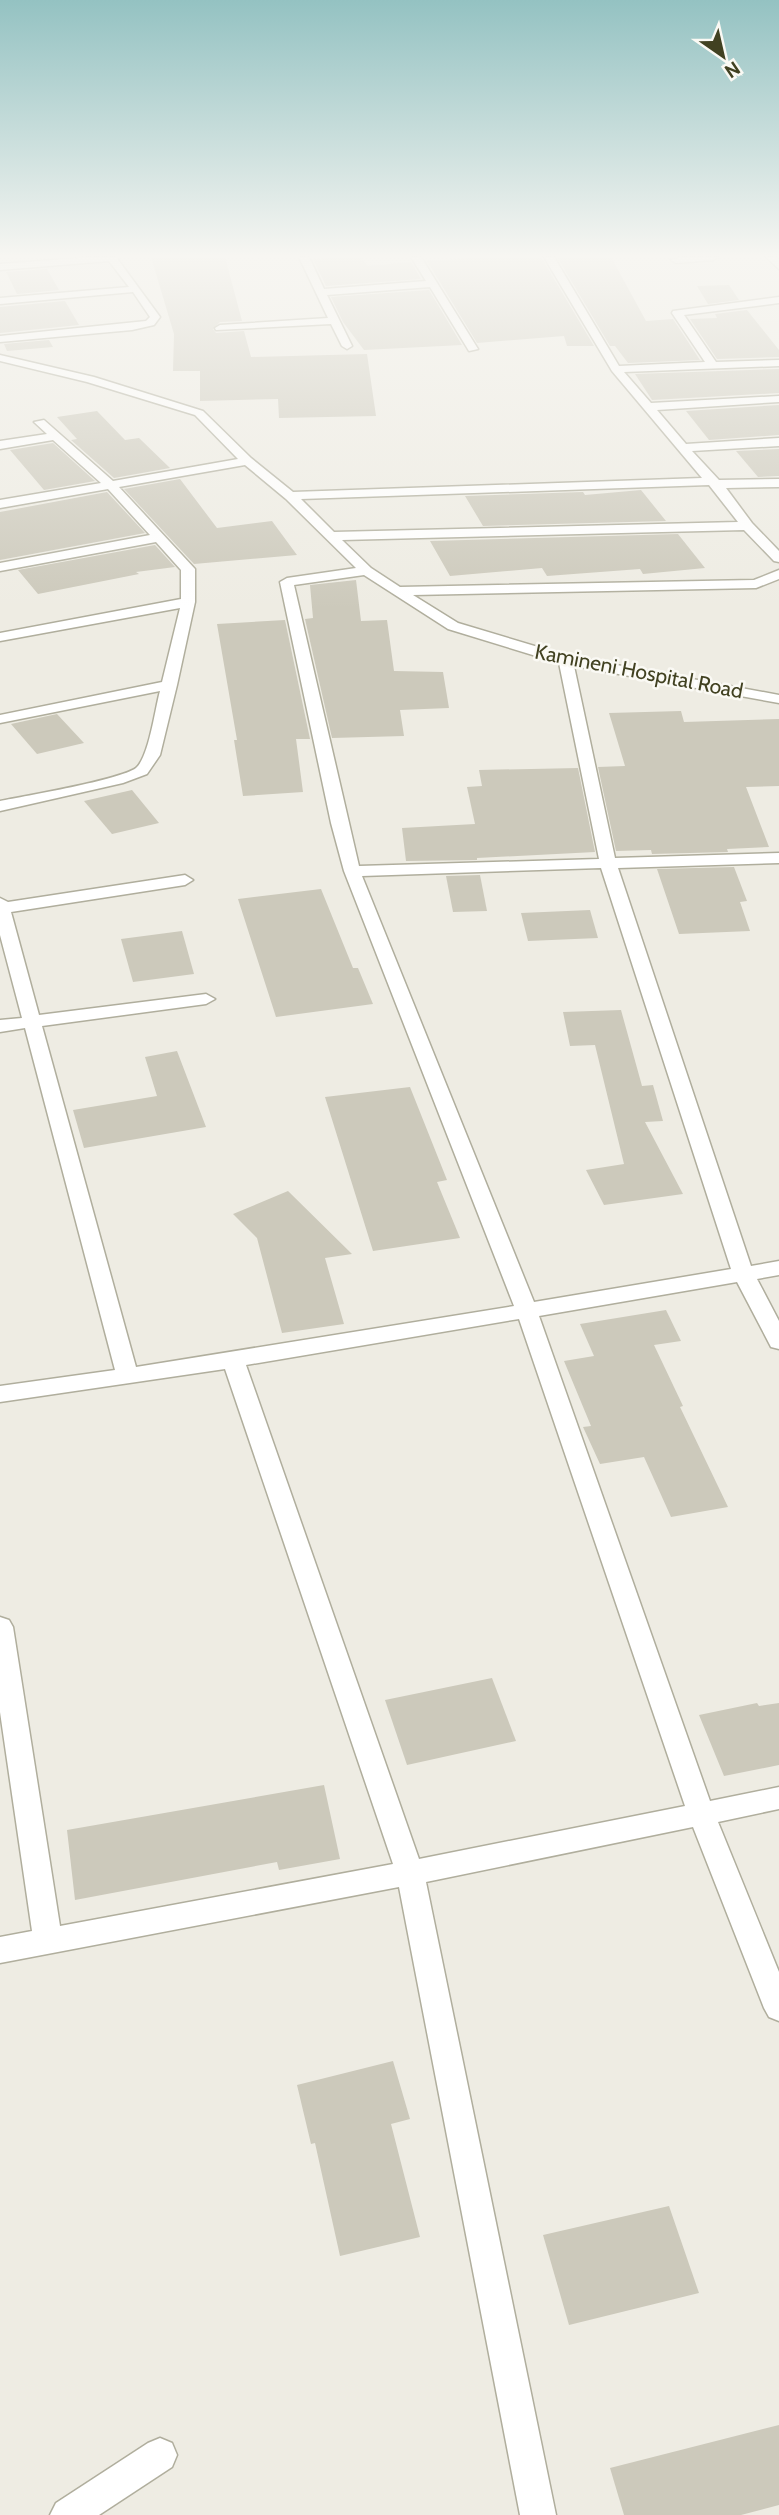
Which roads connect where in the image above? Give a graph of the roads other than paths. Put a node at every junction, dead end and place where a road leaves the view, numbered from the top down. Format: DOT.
graph roads {
  1 [pos="70,374"];
  2 [pos="621,374"];
  3 [pos="779,399"];
  4 [pos="647,407"];
  5 [pos="40,422"];
  6 [pos="56,436"];
  7 [pos="779,442"];
  8 [pos="0,445"];
  9 [pos="684,448"];
  10 [pos="247,461"];
  11 [pos="714,483"];
  12 [pos="779,483"];
  13 [pos="110,484"];
  14 [pos="290,496"];
  15 [pos="0,504"];
  16 [pos="747,526"];
  17 [pos="328,536"];
  18 [pos="161,537"];
  19 [pos="779,558"];
  20 [pos="0,567"];
  21 [pos="366,571"];
  22 [pos="779,574"];
  23 [pos="394,591"];
  24 [pos="188,602"];
  25 [pos="0,637"];
  26 [pos="566,660"];
  27 [pos="170,685"];
  28 [pos="779,699"];
  29 [pos="0,719"];
  30 [pos="0,806"];
  31 [pos="779,858"];
  32 [pos="608,863"];
  33 [pos="352,872"];
  34 [pos="185,880"];
  35 [pos="1,906"];
  36 [pos="206,999"];
  37 [pos="33,1021"];
  38 [pos="0,1026"];
  39 [pos="779,1268"];
  40 [pos="743,1273"];
  41 [pos="527,1312"];
  42 [pos="779,1342"];
  43 [pos="233,1360"];
  44 [pos="128,1377"];
  45 [pos="0,1394"];
  46 [pos="0,1627"];
  47 [pos="779,1798"];
  48 [pos="701,1813"];
  49 [pos="410,1873"];
  50 [pos="48,1941"];
  51 [pos="0,1950"];
  52 [pos="779,2008"];
  53 [pos="160,2455"];
  54 [pos="68,2515"];
  55 [pos="538,2515"];
  1 -- 10 [label="street, Kamineni Hospital Road"];
  2 -- 4 [label="street"];
  3 -- 4 [label="street"];
  4 -- 9 [label="street"];
  5 -- 6 [label="street"];
  6 -- 8 [label="street"];
  6 -- 13 [label="street"];
  7 -- 9 [label="street"];
  9 -- 11 [label="street"];
  10 -- 13 [label="street"];
  10 -- 14 [label="street, Kamineni Hospital Road"];
  11 -- 12 [label="street"];
  11 -- 14 [label="street"];
  11 -- 16 [label="street"];
  13 -- 15 [label="street"];
  13 -- 18 [label="street"];
  14 -- 17 [label="street, Kamineni Hospital Road"];
  16 -- 17 [label="street"];
  16 -- 19 [label="street"];
  17 -- 21 [label="street, Kamineni Hospital Road"];
  18 -- 20 [label="street"];
  18 -- 24 [label="street"];
  21 -- 23 [label="street, Kamineni Hospital Road"];
  21 -- 33 [label="street"];
  22 -- 23 [label="street"];
  23 -- 26 [label="street, Kamineni Hospital Road"];
  24 -- 25 [label="street"];
  24 -- 27 [label="street"];
  26 -- 28 [label="street, Kamineni Hospital Road"];
  26 -- 32 [label="street"];
  27 -- 29 [label="street"];
  27 -- 30 [label="street"];
  31 -- 32 [label="street"];
  32 -- 33 [label="street"];
  32 -- 40 [label="street"];
  33 -- 41 [label="street"];
  34 -- 35 [label="street"];
  35 -- 37 [label="street"];
  36 -- 37 [label="street"];
  37 -- 38 [label="street"];
  37 -- 44 [label="street"];
  39 -- 40 [label="street"];
  40 -- 41 [label="street"];
  40 -- 42 [label="street"];
  41 -- 43 [label="street"];
  41 -- 48 [label="street"];
  43 -- 44 [label="street"];
  43 -- 49 [label="street"];
  44 -- 45 [label="street"];
  46 -- 50 [label="street"];
  47 -- 48 [label="street"];
  48 -- 49 [label="street"];
  48 -- 52 [label="street"];
  49 -- 50 [label="street"];
  49 -- 55 [label="street"];
  50 -- 51 [label="street"];
  53 -- 54 [label="street"];
}
